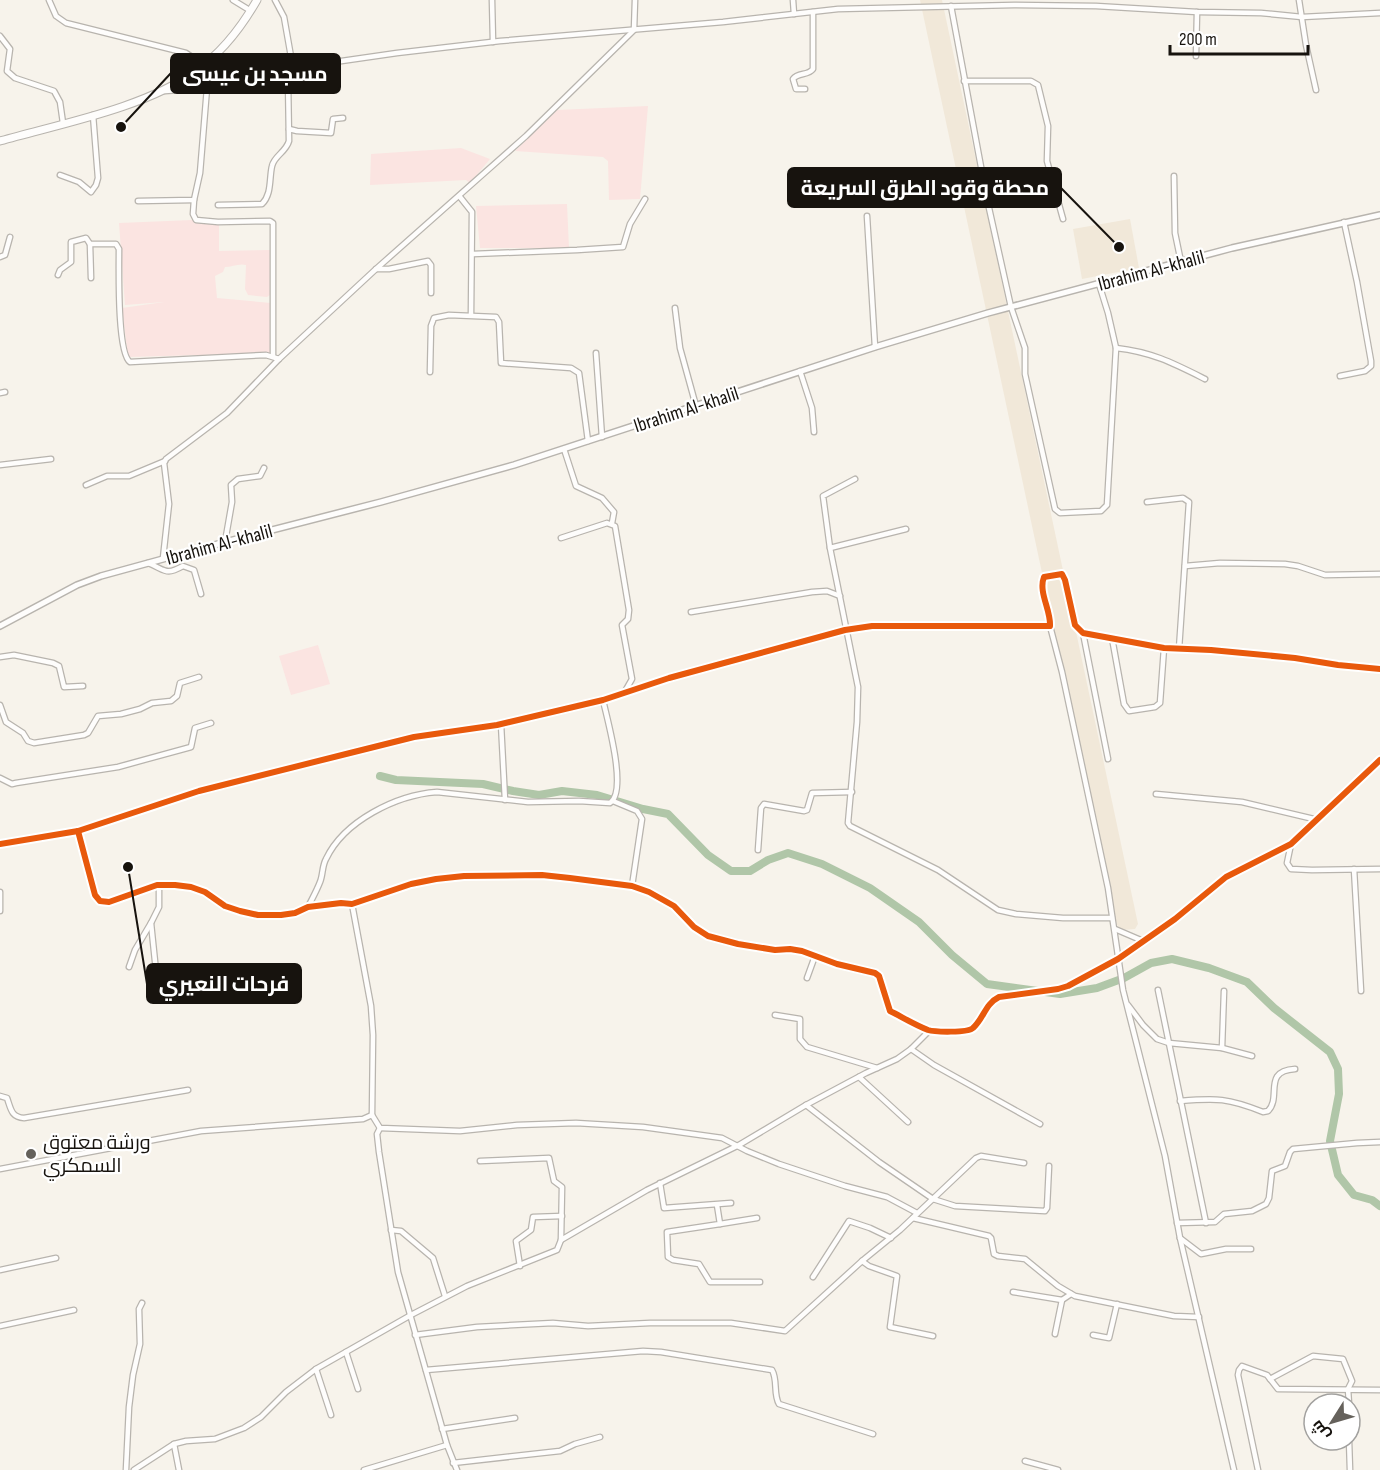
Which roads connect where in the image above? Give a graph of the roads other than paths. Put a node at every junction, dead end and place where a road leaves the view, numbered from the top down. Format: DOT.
graph roads {
  1 [pos="49,0"];
  2 [pos="233,0"];
  3 [pos="257,0"];
  4 [pos="275,0"];
  5 [pos="492,0"];
  6 [pos="635,0"];
  7 [pos="793,0"];
  8 [pos="873,0"];
  9 [pos="1299,0"];
  10 [pos="948,4"];
  11 [pos="872,8"];
  12 [pos="251,11"];
  13 [pos="813,12"];
  14 [pos="1197,12"];
  15 [pos="794,14"];
  16 [pos="1380,14"];
  17 [pos="1302,17"];
  18 [pos="634,30"];
  19 [pos="0,36"];
  20 [pos="493,42"];
  21 [pos="1196,56"];
  22 [pos="293,68"];
  23 [pos="285,70"];
  24 [pos="195,72"];
  25 [pos="964,81"];
  26 [pos="207,88"];
  27 [pos="805,89"];
  28 [pos="1316,90"];
  29 [pos="162,92"];
  30 [pos="93,115"];
  31 [pos="343,118"];
  32 [pos="63,123"];
  33 [pos="289,129"];
  34 [pos="0,141"];
  35 [pos="60,175"];
  36 [pos="1174,176"];
  37 [pos="460,197"];
  38 [pos="645,199"];
  39 [pos="194,200"];
  40 [pos="138,201"];
  41 [pos="218,205"];
  42 [pos="1380,215"];
  43 [pos="867,216"];
  44 [pos="1062,219"];
  45 [pos="1344,222"];
  46 [pos="10,237"];
  47 [pos="90,244"];
  48 [pos="473,254"];
  49 [pos="0,256"];
  50 [pos="1181,262"];
  51 [pos="376,270"];
  52 [pos="58,275"];
  53 [pos="91,278"];
  54 [pos="1099,284"];
  55 [pos="431,293"];
  56 [pos="1011,307"];
  57 [pos="675,308"];
  58 [pos="471,315"];
  59 [pos="875,346"];
  60 [pos="1116,348"];
  61 [pos="596,353"];
  62 [pos="273,356"];
  63 [pos="279,359"];
  64 [pos="800,371"];
  65 [pos="430,372"];
  66 [pos="1340,376"];
  67 [pos="1204,380"];
  68 [pos="696,406"];
  69 [pos="814,432"];
  70 [pos="602,437"];
  71 [pos="588,441"];
  72 [pos="564,449"];
  73 [pos="51,459"];
  74 [pos="165,460"];
  75 [pos="0,465"];
  76 [pos="264,468"];
  77 [pos="855,479"];
  78 [pos="86,485"];
  79 [pos="1147,502"];
  80 [pos="612,523"];
  81 [pos="906,529"];
  82 [pos="561,537"];
  83 [pos="225,542"];
  84 [pos="830,548"];
  85 [pos="163,558"];
  86 [pos="148,563"];
  87 [pos="1185,566"];
  88 [pos="1380,574"];
  89 [pos="201,594"];
  90 [pos="840,596"];
  91 [pos="690,612"];
  92 [pos="0,626"];
  93 [pos="1050,626"];
  94 [pos="845,630"];
  95 [pos="1083,633"];
  96 [pos="1112,638"];
  97 [pos="1164,648"];
  98 [pos="1179,650"];
  99 [pos="0,657"];
  100 [pos="1380,669"];
  101 [pos="199,677"];
  102 [pos="83,686"];
  103 [pos="624,693"];
  104 [pos="603,700"];
  105 [pos="0,705"];
  106 [pos="211,723"];
  107 [pos="501,724"];
  108 [pos="1108,759"];
  109 [pos="1380,760"];
  110 [pos="0,778"];
  111 [pos="852,792"];
  112 [pos="1156,794"];
  113 [pos="505,800"];
  114 [pos="613,801"];
  115 [pos="1318,819"];
  116 [pos="78,831"];
  117 [pos="0,844"];
  118 [pos="1291,844"];
  119 [pos="758,850"];
  120 [pos="1354,869"];
  121 [pos="1380,869"];
  122 [pos="159,885"];
  123 [pos="632,886"];
  124 [pos="0,892"];
  125 [pos="352,904"];
  126 [pos="308,907"];
  127 [pos="0,912"];
  128 [pos="1113,918"];
  129 [pos="151,923"];
  130 [pos="1114,929"];
  131 [pos="1143,941"];
  132 [pos="815,956"];
  133 [pos="1118,959"];
  134 [pos="129,967"];
  135 [pos="807,978"];
  136 [pos="158,990"];
  137 [pos="1158,990"];
  138 [pos="1224,991"];
  139 [pos="1360,991"];
  140 [pos="1127,1003"];
  141 [pos="775,1015"];
  142 [pos="929,1031"];
  143 [pos="1169,1043"];
  144 [pos="1222,1048"];
  145 [pos="911,1049"];
  146 [pos="1252,1056"];
  147 [pos="877,1068"];
  148 [pos="1295,1069"];
  149 [pos="859,1077"];
  150 [pos="188,1090"];
  151 [pos="0,1096"];
  152 [pos="1180,1101"];
  153 [pos="806,1105"];
  154 [pos="372,1115"];
  155 [pos="908,1122"];
  156 [pos="1040,1124"];
  157 [pos="380,1128"];
  158 [pos="1380,1142"];
  159 [pos="739,1145"];
  160 [pos="480,1161"];
  161 [pos="1024,1163"];
  162 [pos="1049,1166"];
  163 [pos="0,1169"];
  164 [pos="660,1183"];
  165 [pos="933,1199"];
  166 [pos="731,1203"];
  167 [pos="717,1205"];
  168 [pos="917,1214"];
  169 [pos="562,1216"];
  170 [pos="757,1218"];
  171 [pos="913,1218"];
  172 [pos="1177,1222"];
  173 [pos="1206,1223"];
  174 [pos="720,1224"];
  175 [pos="391,1230"];
  176 [pos="891,1238"];
  177 [pos="1180,1238"];
  178 [pos="561,1240"];
  179 [pos="1251,1249"];
  180 [pos="56,1258"];
  181 [pos="862,1261"];
  182 [pos="520,1266"];
  183 [pos="0,1269"];
  184 [pos="813,1277"];
  185 [pos="760,1282"];
  186 [pos="1013,1292"];
  187 [pos="1071,1294"];
  188 [pos="445,1296"];
  189 [pos="1062,1300"];
  190 [pos="142,1303"];
  191 [pos="1117,1304"];
  192 [pos="74,1310"];
  193 [pos="411,1315"];
  194 [pos="1199,1317"];
  195 [pos="0,1326"];
  196 [pos="1054,1334"];
  197 [pos="415,1335"];
  198 [pos="1093,1335"];
  199 [pos="933,1336"];
  200 [pos="346,1352"];
  201 [pos="316,1369"];
  202 [pos="426,1370"];
  203 [pos="1270,1378"];
  204 [pos="358,1389"];
  205 [pos="1348,1389"];
  206 [pos="1380,1390"];
  207 [pos="1348,1392"];
  208 [pos="331,1415"];
  209 [pos="515,1418"];
  210 [pos="442,1429"];
  211 [pos="873,1434"];
  212 [pos="600,1437"];
  213 [pos="174,1444"];
  214 [pos="447,1445"];
  215 [pos="1349,1452"];
  216 [pos="1025,1461"];
  217 [pos="453,1463"];
  218 [pos="126,1470"];
  219 [pos="134,1470"];
  220 [pos="179,1470"];
  221 [pos="364,1470"];
  222 [pos="457,1470"];
  223 [pos="1058,1470"];
  224 [pos="1234,1470"];
  225 [pos="1258,1470"];
  226 [pos="1350,1470"];
  1 -- 24 [label="street"];
  2 -- 12 [label="street"];
  3 -- 12 [label="highway"];
  4 -- 22 [label="street"];
  5 -- 20 [label="street"];
  6 -- 18 [label="street"];
  7 -- 15 [label="street"];
  8 -- 11 [label="street"];
  9 -- 17 [label="street"];
  10 -- 11 [label="street"];
  10 -- 14 [label="street"];
  10 -- 25 [label="street"];
  11 -- 13 [label="street"];
  12 -- 24 [label="highway"];
  13 -- 15 [label="street"];
  13 -- 27 [label="street"];
  14 -- 17 [label="street"];
  14 -- 21 [label="street"];
  15 -- 18 [label="street"];
  16 -- 17 [label="street"];
  17 -- 28 [label="street"];
  18 -- 20 [label="street"];
  18 -- 37 [label="street"];
  19 -- 32 [label="street"];
  20 -- 22 [label="street"];
  22 -- 23 [label="street"];
  23 -- 26 [label="street"];
  23 -- 33 [label="street"];
  24 -- 29 [label="highway"];
  25 -- 44 [label="street"];
  25 -- 56 [label="street"];
  26 -- 29 [label="street"];
  26 -- 39 [label="street"];
  29 -- 30 [label="highway"];
  30 -- 32 [label="highway"];
  30 -- 35 [label="street"];
  31 -- 33 [label="street"];
  32 -- 34 [label="highway"];
  33 -- 41 [label="street"];
  36 -- 50 [label="street"];
  37 -- 48 [label="street"];
  37 -- 51 [label="street"];
  38 -- 48 [label="street"];
  39 -- 40 [label="street"];
  39 -- 62 [label="street"];
  42 -- 45 [label="street, Ibrahim Al-khalil"];
  43 -- 59 [label="street"];
  45 -- 50 [label="street, Ibrahim Al-khalil"];
  45 -- 66 [label="street"];
  46 -- 49 [label="street"];
  47 -- 52 [label="street"];
  47 -- 53 [label="street"];
  47 -- 62 [label="street"];
  48 -- 58 [label="street"];
  50 -- 54 [label="street, Ibrahim Al-khalil"];
  51 -- 55 [label="street"];
  51 -- 63 [label="street"];
  54 -- 56 [label="street, Ibrahim Al-khalil"];
  54 -- 60 [label="street"];
  56 -- 59 [label="street, Ibrahim Al-khalil"];
  56 -- 60 [label="street"];
  57 -- 68 [label="street"];
  58 -- 65 [label="street"];
  58 -- 71 [label="street"];
  59 -- 64 [label="street, Ibrahim Al-khalil"];
  60 -- 67 [label="street"];
  61 -- 70 [label="street"];
  62 -- 63 [label="street"];
  63 -- 74 [label="street"];
  64 -- 68 [label="street, Ibrahim Al-khalil"];
  64 -- 69 [label="street"];
  68 -- 70 [label="street, Ibrahim Al-khalil"];
  70 -- 71 [label="street, Ibrahim Al-khalil"];
  71 -- 72 [label="street, Ibrahim Al-khalil"];
  72 -- 80 [label="street"];
  72 -- 83 [label="street, Ibrahim Al-khalil"];
  73 -- 75 [label="street"];
  74 -- 78 [label="street"];
  74 -- 85 [label="street"];
  76 -- 83 [label="street"];
  77 -- 84 [label="street"];
  79 -- 87 [label="street"];
  80 -- 82 [label="street"];
  80 -- 103 [label="street"];
  81 -- 84 [label="street"];
  83 -- 85 [label="street, Ibrahim Al-khalil"];
  84 -- 90 [label="street"];
  85 -- 86 [label="street, Ibrahim Al-khalil"];
  86 -- 89 [label="street"];
  86 -- 92 [label="street, Ibrahim Al-khalil"];
  87 -- 88 [label="street"];
  87 -- 98 [label="street"];
  90 -- 91 [label="street"];
  90 -- 94 [label="street"];
  93 -- 94 [label="street"];
  93 -- 95 [label="street"];
  93 -- 128 [label="street"];
  94 -- 103 [label="street"];
  94 -- 111 [label="street"];
  95 -- 96 [label="street"];
  95 -- 108 [label="street"];
  96 -- 97 [label="street"];
  96 -- 97 [label="street"];
  97 -- 98 [label="street"];
  98 -- 100 [label="street"];
  99 -- 102 [label="street"];
  101 -- 105 [label="street"];
  103 -- 104 [label="street"];
  104 -- 107 [label="street"];
  104 -- 114 [label="street"];
  106 -- 110 [label="street"];
  107 -- 113 [label="street"];
  107 -- 116 [label="street"];
  109 -- 115 [label="street"];
  111 -- 119 [label="street"];
  111 -- 128 [label="street"];
  112 -- 115 [label="street"];
  113 -- 114 [label="street"];
  113 -- 126 [label="street"];
  114 -- 123 [label="street"];
  115 -- 118 [label="street"];
  116 -- 117 [label="street"];
  116 -- 122 [label="street"];
  118 -- 120 [label="street"];
  118 -- 131 [label="street"];
  120 -- 121 [label="street"];
  120 -- 139 [label="street"];
  122 -- 126 [label="street"];
  122 -- 129 [label="street"];
  123 -- 125 [label="street"];
  123 -- 132 [label="street"];
  124 -- 127 [label="street"];
  125 -- 126 [label="street"];
  125 -- 154 [label="street"];
  128 -- 130 [label="street"];
  129 -- 134 [label="street"];
  129 -- 136 [label="street"];
  130 -- 131 [label="street"];
  130 -- 133 [label="street"];
  131 -- 133 [label="street"];
  132 -- 135 [label="street"];
  132 -- 142 [label="street"];
  133 -- 140 [label="street"];
  133 -- 142 [label="street"];
  137 -- 143 [label="street"];
  138 -- 144 [label="street"];
  140 -- 143 [label="street"];
  140 -- 172 [label="street"];
  141 -- 147 [label="street"];
  142 -- 145 [label="street"];
  143 -- 144 [label="street"];
  143 -- 152 [label="street"];
  144 -- 146 [label="street"];
  145 -- 147 [label="street"];
  145 -- 156 [label="street"];
  147 -- 149 [label="street"];
  148 -- 152 [label="street"];
  149 -- 153 [label="street"];
  149 -- 155 [label="street"];
  150 -- 151 [label="street"];
  152 -- 173 [label="street"];
  153 -- 159 [label="street"];
  153 -- 165 [label="street"];
  154 -- 157 [label="street"];
  154 -- 163 [label="street"];
  157 -- 159 [label="street"];
  157 -- 175 [label="street"];
  158 -- 173 [label="street"];
  159 -- 164 [label="street"];
  159 -- 168 [label="street"];
  160 -- 169 [label="street"];
  161 -- 165 [label="street"];
  162 -- 165 [label="street"];
  164 -- 167 [label="street"];
  164 -- 178 [label="street"];
  165 -- 168 [label="street"];
  166 -- 167 [label="street"];
  167 -- 174 [label="street"];
  168 -- 171 [label="street"];
  169 -- 178 [label="street"];
  169 -- 182 [label="street"];
  170 -- 174 [label="street"];
  171 -- 176 [label="street"];
  171 -- 187 [label="street"];
  172 -- 173 [label="street"];
  172 -- 177 [label="street"];
  174 -- 185 [label="street"];
  175 -- 188 [label="street"];
  175 -- 193 [label="street"];
  176 -- 181 [label="street"];
  176 -- 184 [label="street"];
  177 -- 179 [label="street"];
  177 -- 194 [label="street"];
  178 -- 182 [label="street"];
  180 -- 183 [label="street"];
  181 -- 197 [label="street"];
  181 -- 199 [label="street"];
  182 -- 188 [label="street"];
  186 -- 189 [label="street"];
  187 -- 189 [label="street"];
  187 -- 191 [label="street"];
  188 -- 193 [label="street"];
  189 -- 196 [label="street"];
  190 -- 218 [label="street"];
  191 -- 194 [label="street"];
  191 -- 198 [label="street"];
  192 -- 195 [label="street"];
  193 -- 197 [label="street"];
  193 -- 200 [label="street"];
  194 -- 224 [label="street"];
  197 -- 202 [label="street"];
  200 -- 201 [label="street"];
  200 -- 204 [label="street"];
  201 -- 208 [label="street"];
  201 -- 213 [label="street"];
  202 -- 210 [label="street"];
  202 -- 211 [label="street"];
  203 -- 205 [label="street"];
  203 -- 205 [label="street"];
  203 -- 225 [label="street"];
  205 -- 206 [label="street"];
  205 -- 207 [label="street"];
  209 -- 210 [label="street"];
  210 -- 214 [label="street"];
  212 -- 217 [label="street"];
  213 -- 219 [label="street"];
  213 -- 220 [label="street"];
  214 -- 217 [label="street"];
  214 -- 221 [label="street"];
  215 -- 226 [label="street"];
  216 -- 223 [label="street"];
  217 -- 222 [label="street"];
}
